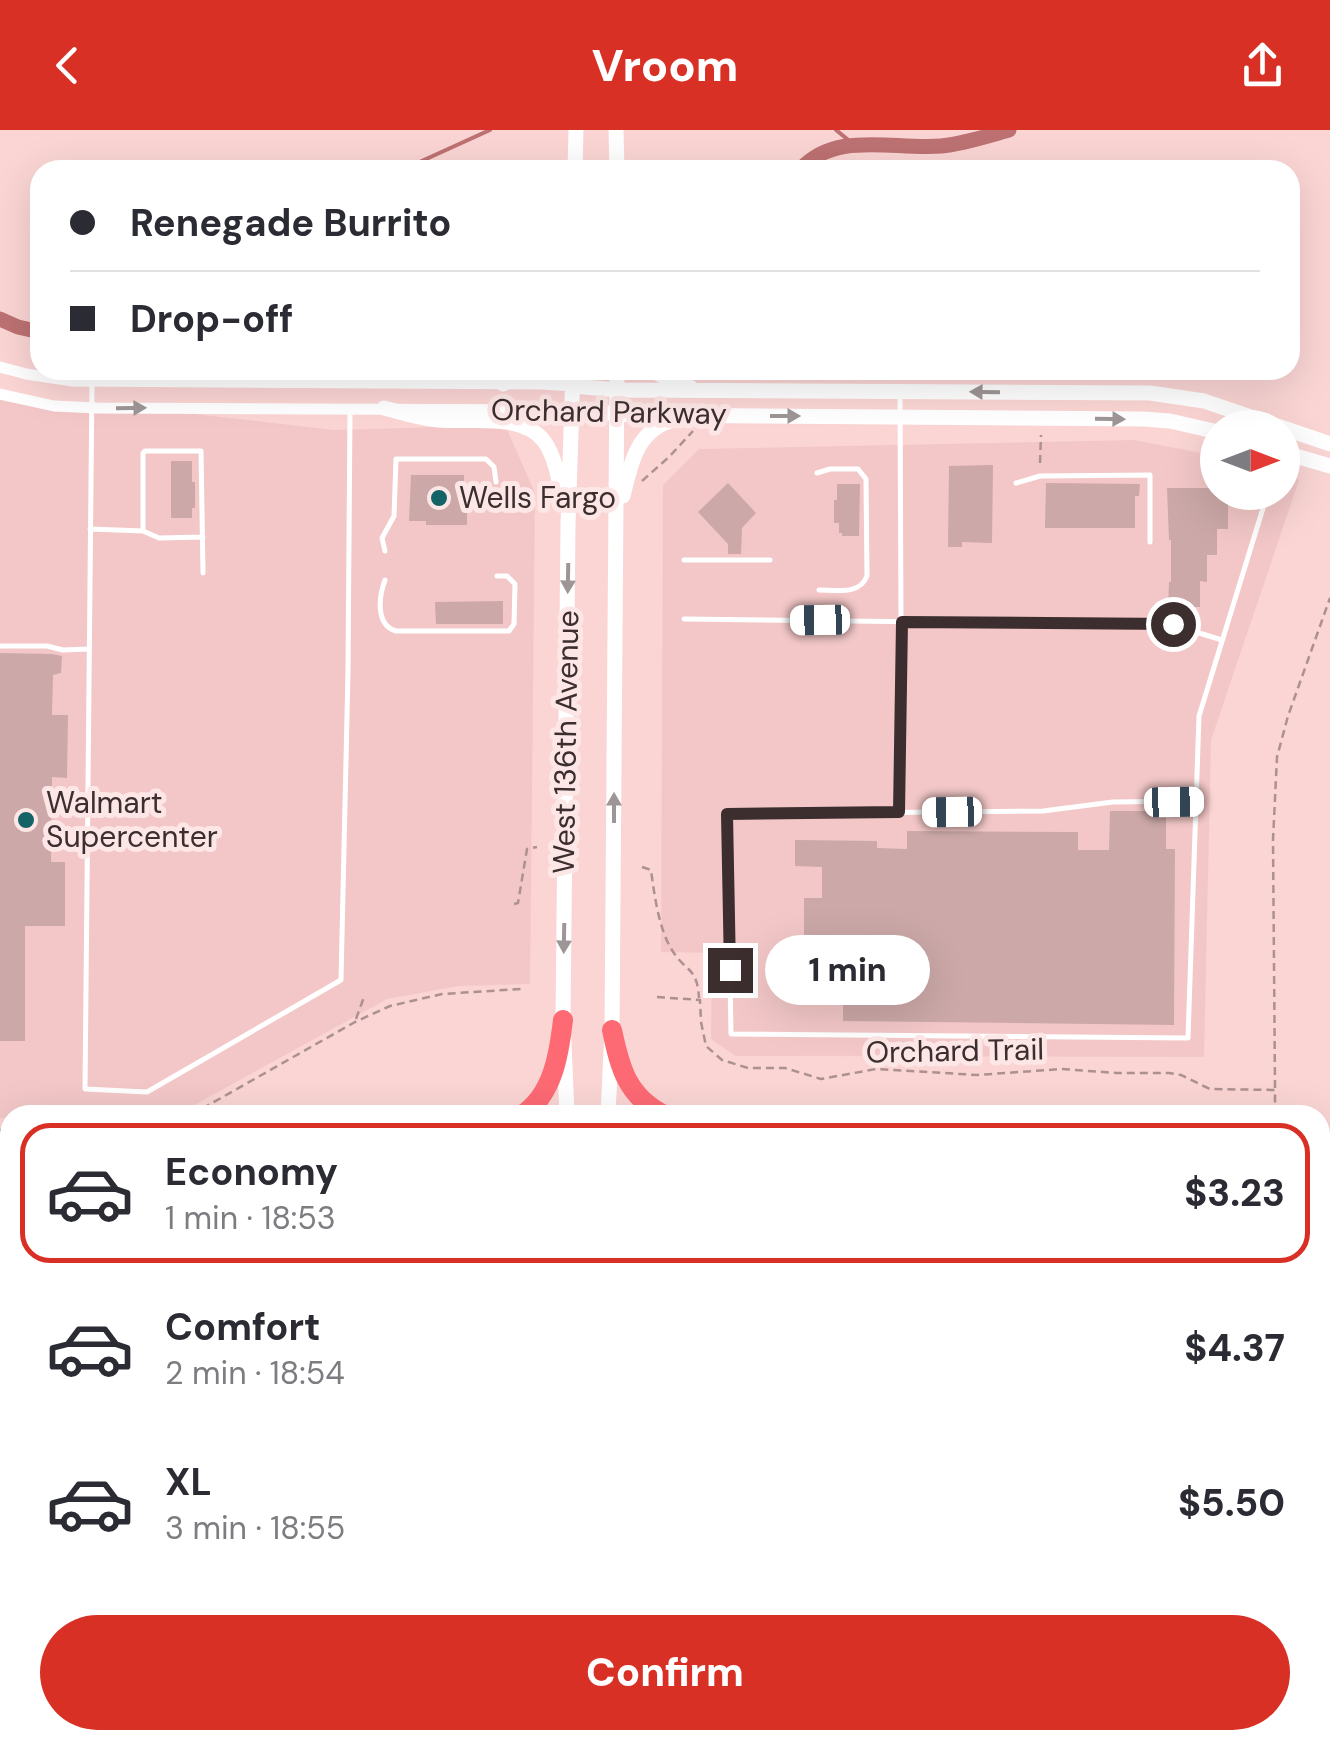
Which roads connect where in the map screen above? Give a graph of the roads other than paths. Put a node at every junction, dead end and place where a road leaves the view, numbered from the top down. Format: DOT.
graph roads {
  1 [pos="576,130"];
  2 [pos="616,130"];
  3 [pos="576,160"];
  4 [pos="616,160"];
  5 [pos="0,367"];
  6 [pos="30,374"];
  7 [pos="73,380"];
  8 [pos="512,380"];
  9 [pos="550,380"];
  10 [pos="573,380"];
  11 [pos="580,380"];
  12 [pos="618,380"];
  13 [pos="674,380"];
  14 [pos="92,381"];
  15 [pos="503,384"];
  16 [pos="618,390"];
  17 [pos="698,390"];
  18 [pos="900,390"];
  19 [pos="0,394"];
  20 [pos="92,408"];
  21 [pos="350,408"];
  22 [pos="384,408"];
  23 [pos="573,410"];
  24 [pos="1232,410"];
  25 [pos="618,414"];
  26 [pos="900,416"];
  27 [pos="697,421"];
  28 [pos="1200,427"];
  29 [pos="1300,433"];
  30 [pos="1330,444"];
  31 [pos="1300,455"];
  32 [pos="1330,466"];
  33 [pos="817,473"];
  34 [pos="496,482"];
  35 [pos="1016,484"];
  36 [pos="1262,510"];
  37 [pos="617,524"];
  38 [pos="568,525"];
  39 [pos="90,529"];
  40 [pos="144,532"];
  41 [pos="202,537"];
  42 [pos="1150,542"];
  43 [pos="385,551"];
  44 [pos="684,560"];
  45 [pos="770,560"];
  46 [pos="203,573"];
  47 [pos="496,576"];
  48 [pos="385,580"];
  49 [pos="819,590"];
  50 [pos="684,619"];
  51 [pos="902,622"];
  52 [pos="1222,640"];
  53 [pos="0,646"];
  54 [pos="89,649"];
  55 [pos="1196,802"];
  56 [pos="899,812"];
  57 [pos="563,1020"];
  58 [pos="612,1030"];
  59 [pos="536,1105"];
  60 [pos="567,1105"];
  61 [pos="608,1105"];
  62 [pos="648,1105"];
  1 -- 3 [label="main road"];
  2 -- 4 [label="main road"];
  5 -- 6 [label="street, Orchard Parkway"];
  7 -- 14 [label="street, Orchard Parkway"];
  8 -- 15 [label="main road"];
  9 -- 15 [label="street, Orchard Parkway"];
  10 -- 23 [label="main road, West 136th Avenue"];
  11 -- 16 [label="main road, Orchard Parkway"];
  12 -- 16 [label="main road, West 136th Avenue"];
  13 -- 17 [label="main road"];
  14 -- 15 [label="street, Orchard Parkway"];
  14 -- 20 [label="lane"];
  16 -- 17 [label="main road, Orchard Parkway"];
  16 -- 25 [label="main road, West 136th Avenue"];
  17 -- 18 [label="main road, Orchard Parkway"];
  24 -- 18 [label="main road, Orchard Parkway, one-way"];
  18 -- 26 [label="lane"];
  19 -- 20 [label="street, Orchard Parkway"];
  20 -- 21 [label="street, Orchard Parkway, one-way"];
  20 -- 39 [label="lane"];
  21 -- 22 [label="street, Orchard Parkway"];
  21 -- 54 [label="lane"];
  22 -- 23 [label="street, Orchard Parkway"];
  22 -- 38 [label="main road"];
  23 -- 25 [label="main road, Orchard Parkway"];
  23 -- 38 [label="main road, West 136th Avenue"];
  25 -- 27 [label="main road, Orchard Parkway"];
  25 -- 37 [label="main road, West 136th Avenue"];
  27 -- 26 [label="main road, Orchard Parkway, one-way"];
  26 -- 28 [label="main road, Orchard Parkway, one-way"];
  26 -- 51 [label="lane"];
  27 -- 37 [label="main road"];
  29 -- 30 [label="main road, Orchard Parkway"];
  31 -- 32 [label="main road"];
  33 -- 49 [label="lane"];
  34 -- 43 [label="lane"];
  35 -- 42 [label="lane"];
  36 -- 52 [label="lane"];
  58 -- 37 [label="main road, West 136th Avenue, one-way"];
  38 -- 57 [label="main road, West 136th Avenue, one-way"];
  39 -- 40 [label="lane"];
  39 -- 54 [label="lane"];
  40 -- 41 [label="lane"];
  40 -- 41 [label="lane"];
  41 -- 46 [label="lane"];
  44 -- 45 [label="lane"];
  47 -- 48 [label="lane"];
  50 -- 51 [label="lane"];
  51 -- 52 [label="lane"];
  51 -- 56 [label="lane"];
  52 -- 55 [label="lane"];
  53 -- 54 [label="lane"];
  55 -- 56 [label="lane"];
  55 -- 56 [label="lane"];
  57 -- 59 [label="highway"];
  57 -- 60 [label="main road, West 136th Avenue"];
  58 -- 61 [label="main road, West 136th Avenue"];
  58 -- 62 [label="highway"];
}
